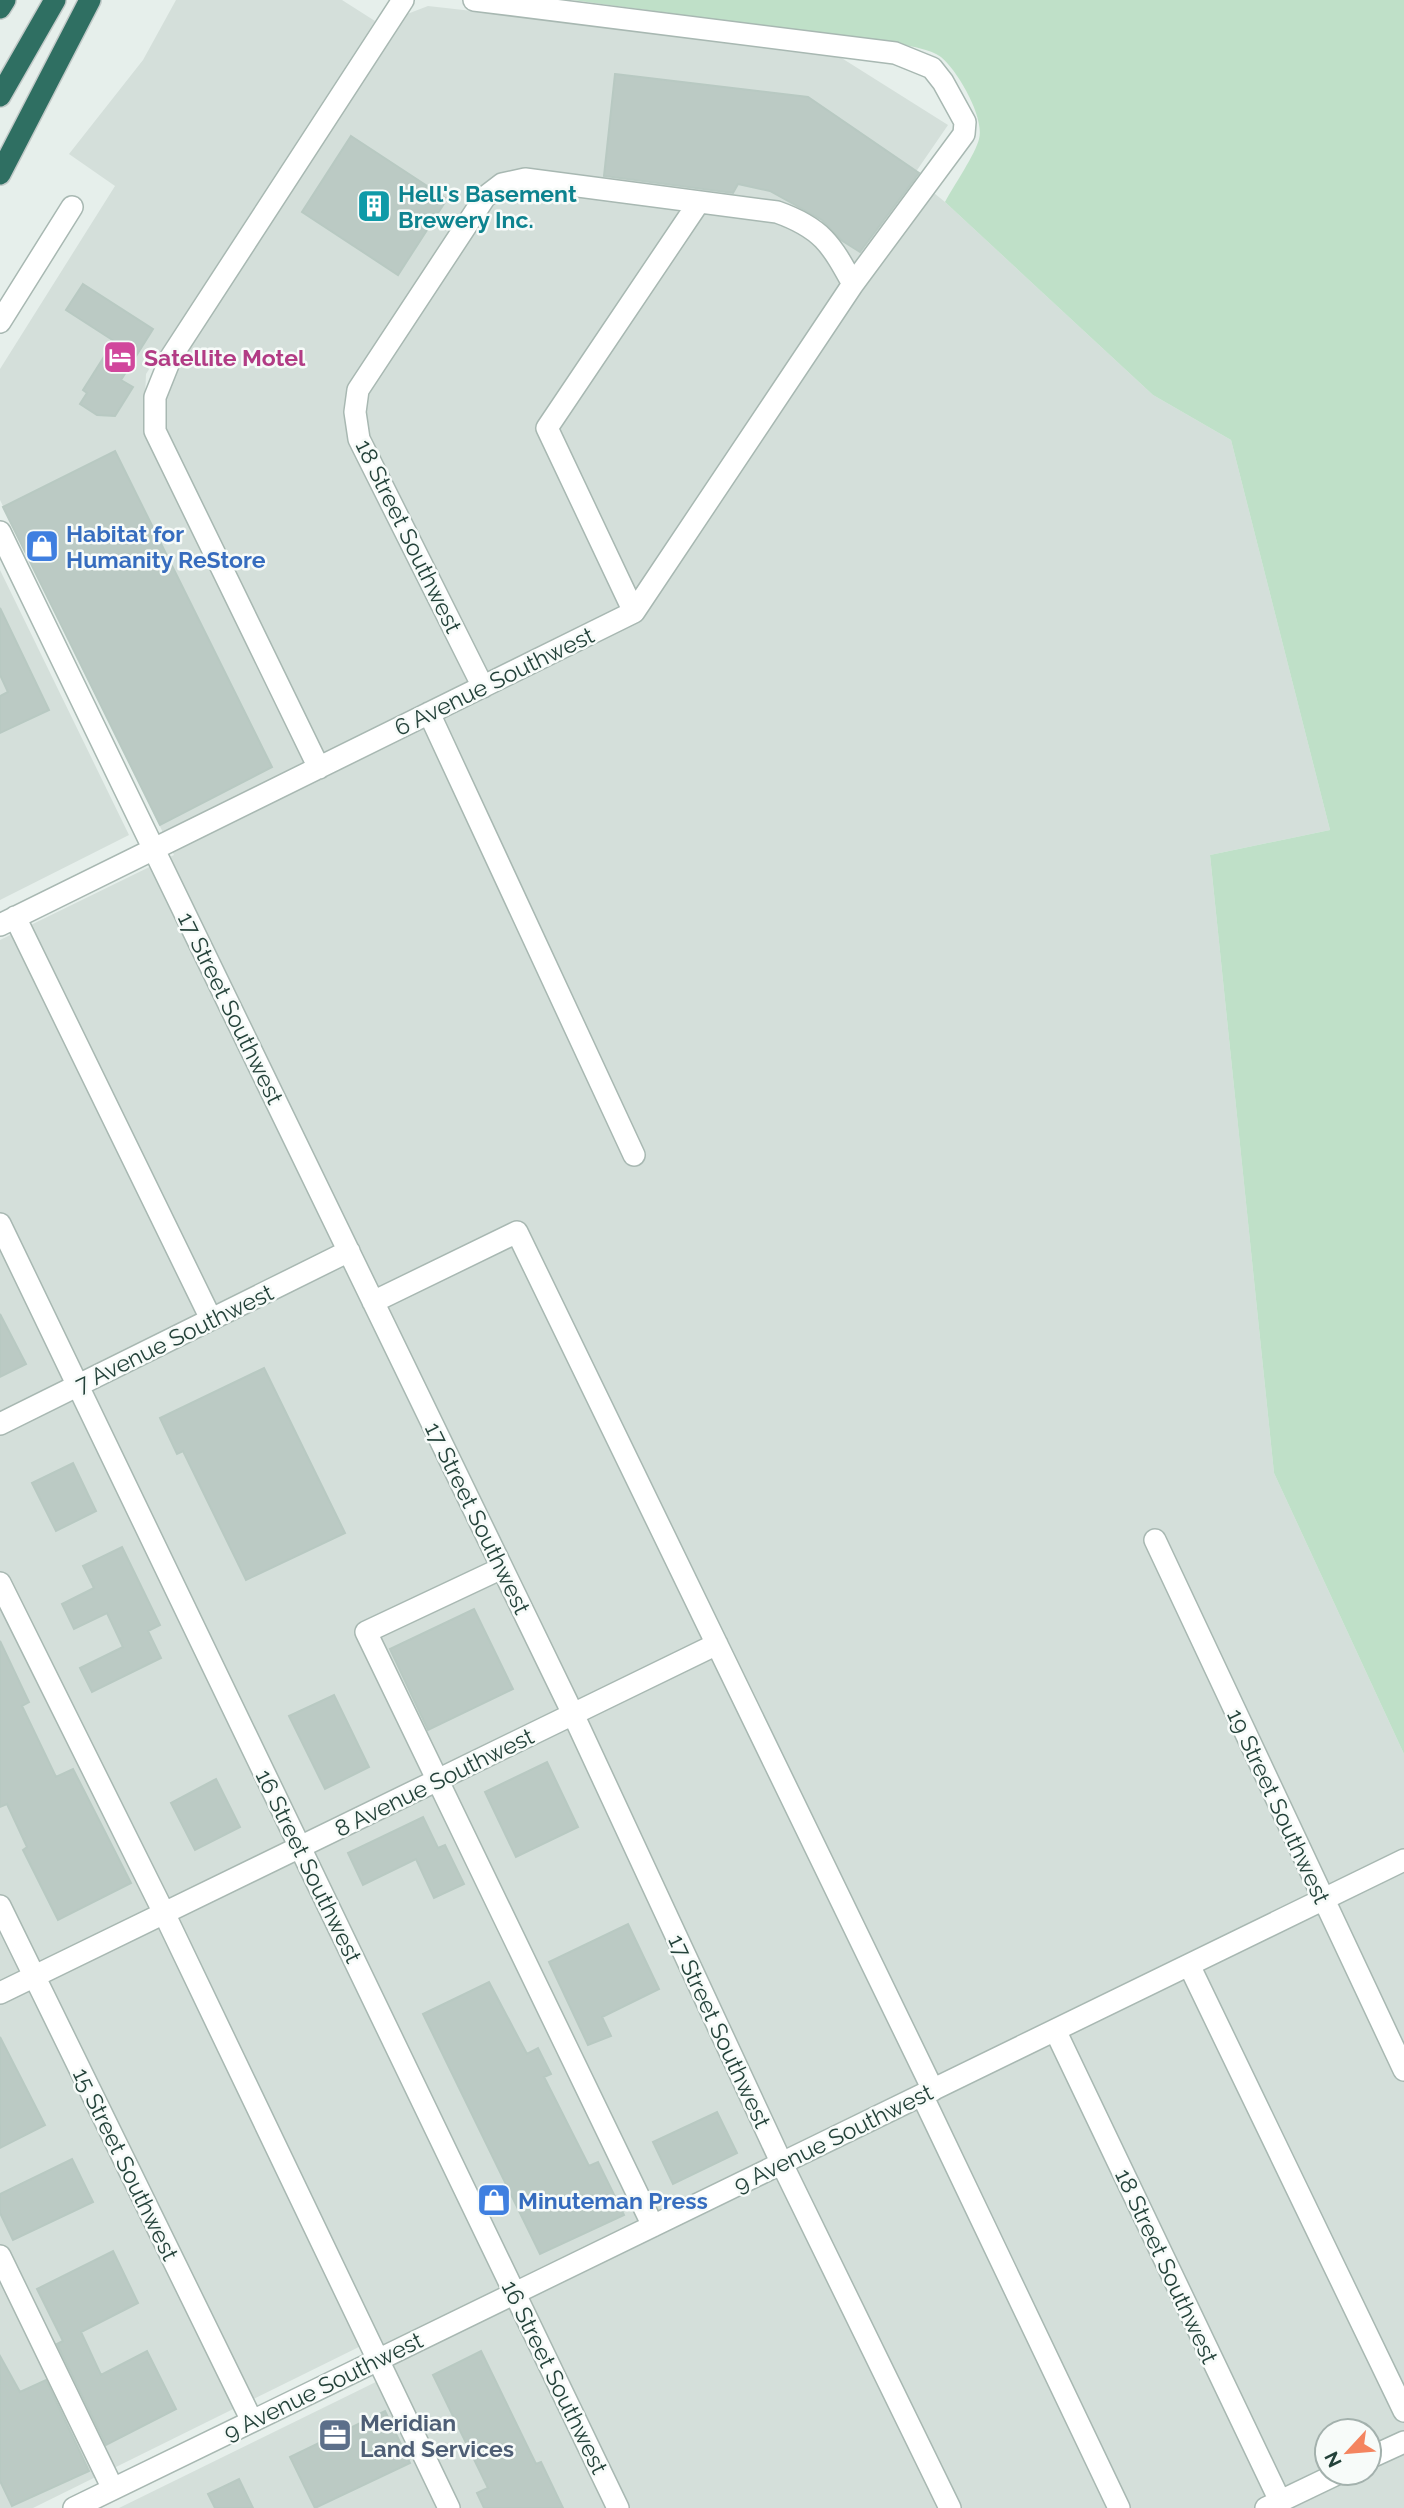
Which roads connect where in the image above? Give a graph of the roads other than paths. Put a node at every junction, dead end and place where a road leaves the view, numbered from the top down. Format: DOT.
graph roads {
  1 [pos="5,0"];
  2 [pos="55,0"];
  3 [pos="90,0"];
  4 [pos="403,0"];
  5 [pos="474,0"];
  6 [pos="0,8"];
  7 [pos="0,96"];
  8 [pos="0,174"];
  9 [pos="699,202"];
  10 [pos="72,207"];
  11 [pos="853,285"];
  12 [pos="0,322"];
  13 [pos="0,532"];
  14 [pos="634,612"];
  15 [pos="483,687"];
  16 [pos="429,713"];
  17 [pos="319,768"];
  18 [pos="154,849"];
  19 [pos="8,921"];
  20 [pos="634,1155"];
  21 [pos="0,1224"];
  22 [pos="349,1251"];
  23 [pos="373,1302"];
  24 [pos="211,1320"];
  25 [pos="78,1386"];
  26 [pos="0,1424"];
  27 [pos="1154,1541"];
  28 [pos="502,1568"];
  29 [pos="0,1583"];
  30 [pos="718,1644"];
  31 [pos="573,1714"];
  32 [pos="438,1780"];
  33 [pos="300,1847"];
  34 [pos="1404,1860"];
  35 [pos="1323,1900"];
  36 [pos="0,1906"];
  37 [pos="164,1913"];
  38 [pos="1189,1965"];
  39 [pos="34,1976"];
  40 [pos="0,1993"];
  41 [pos="1055,2030"];
  42 [pos="1404,2070"];
  43 [pos="927,2092"];
  44 [pos="782,2164"];
  45 [pos="653,2226"];
  46 [pos="0,2256"];
  47 [pos="514,2293"];
  48 [pos="378,2360"];
  49 [pos="1404,2411"];
  50 [pos="252,2421"];
  51 [pos="1404,2442"];
  52 [pos="1383,2452"];
  53 [pos="1313,2486"];
  54 [pos="113,2489"];
  55 [pos="1273,2505"];
  56 [pos="74,2508"];
  57 [pos="449,2508"];
  58 [pos="618,2508"];
  59 [pos="950,2508"];
  60 [pos="1119,2508"];
  1 -- 6 [label="highway"];
  2 -- 7 [label="highway"];
  3 -- 8 [label="highway"];
  4 -- 17 [label="street"];
  5 -- 11 [label="street, 6 Avenue Southwest"];
  9 -- 11 [label="street, 18 Street Southwest"];
  9 -- 14 [label="street"];
  9 -- 15 [label="street, 18 Street Southwest"];
  10 -- 12 [label="street"];
  11 -- 14 [label="street, 6 Avenue Southwest"];
  13 -- 18 [label="street, 17 Street Southwest"];
  14 -- 15 [label="street, 6 Avenue Southwest"];
  15 -- 16 [label="street, 6 Avenue Southwest"];
  16 -- 17 [label="street, 6 Avenue Southwest"];
  16 -- 20 [label="street"];
  17 -- 18 [label="street, 6 Avenue Southwest"];
  18 -- 19 [label="street, 6 Avenue Southwest"];
  18 -- 22 [label="street, 17 Street Southwest"];
  19 -- 24 [label="street"];
  21 -- 25 [label="street, 16 Street Southwest"];
  22 -- 23 [label="street, 17 Street Southwest"];
  22 -- 24 [label="street, 7 Avenue Southwest"];
  23 -- 28 [label="street, 17 Street Southwest"];
  23 -- 30 [label="street"];
  24 -- 25 [label="street, 7 Avenue Southwest"];
  25 -- 26 [label="street, 7 Avenue Southwest"];
  25 -- 33 [label="street, 16 Street Southwest"];
  27 -- 35 [label="street, 19 Street Southwest"];
  28 -- 31 [label="street, 17 Street Southwest"];
  28 -- 32 [label="street"];
  29 -- 37 [label="street"];
  30 -- 31 [label="street, 8 Avenue Southwest"];
  30 -- 43 [label="street"];
  31 -- 32 [label="street, 8 Avenue Southwest"];
  31 -- 44 [label="street, 17 Street Southwest"];
  32 -- 33 [label="street, 8 Avenue Southwest"];
  32 -- 45 [label="street"];
  33 -- 37 [label="street, 8 Avenue Southwest"];
  33 -- 47 [label="street, 16 Street Southwest"];
  34 -- 35 [label="street, 9 Avenue Southwest"];
  35 -- 38 [label="street, 9 Avenue Southwest"];
  35 -- 42 [label="street, 19 Street Southwest"];
  36 -- 39 [label="street, 15 Street Southwest"];
  37 -- 39 [label="street, 8 Avenue Southwest"];
  37 -- 48 [label="street"];
  38 -- 41 [label="street, 9 Avenue Southwest"];
  38 -- 49 [label="street"];
  39 -- 40 [label="street, 8 Avenue Southwest"];
  39 -- 50 [label="street, 15 Street Southwest"];
  41 -- 43 [label="street, 9 Avenue Southwest"];
  41 -- 55 [label="street, 18 Street Southwest"];
  43 -- 44 [label="street, 9 Avenue Southwest"];
  43 -- 60 [label="street"];
  44 -- 45 [label="street, 9 Avenue Southwest"];
  44 -- 59 [label="street, 17 Street Southwest"];
  45 -- 47 [label="street, 9 Avenue Southwest"];
  46 -- 54 [label="street"];
  47 -- 48 [label="street, 9 Avenue Southwest"];
  47 -- 58 [label="street, 16 Street Southwest"];
  48 -- 50 [label="street, 9 Avenue Southwest"];
  48 -- 57 [label="street"];
  50 -- 54 [label="street, 9 Avenue Southwest"];
  51 -- 52 [label="street"];
  53 -- 55 [label="street"];
  54 -- 56 [label="street, 9 Avenue Southwest"];
}
